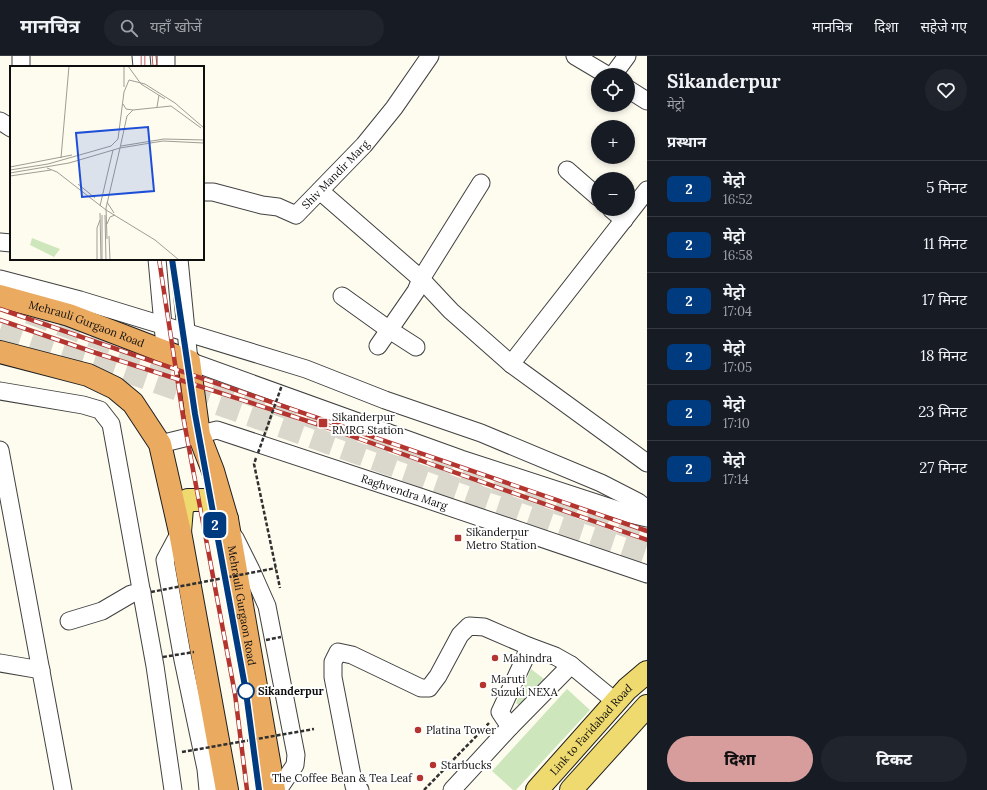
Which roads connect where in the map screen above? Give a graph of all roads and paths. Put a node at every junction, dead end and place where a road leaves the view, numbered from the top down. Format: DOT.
graph roads {
  1 [pos="141,56"];
  2 [pos="430,56"];
  3 [pos="627,56"];
  4 [pos="580,57"];
  5 [pos="142,66"];
  6 [pos="596,68"];
  7 [pos="618,68"];
  8 [pos="635,93"];
  9 [pos="647,101"];
  10 [pos="0,121"];
  11 [pos="10,127"];
  12 [pos="567,170"];
  13 [pos="481,183"];
  14 [pos="647,190"];
  15 [pos="320,191"];
  16 [pos="591,191"];
  17 [pos="204,192"];
  18 [pos="619,216"];
  19 [pos="624,220"];
  20 [pos="0,242"];
  21 [pos="10,243"];
  22 [pos="157,260"];
  23 [pos="179,260"];
  24 [pos="0,278"];
  25 [pos="421,279"];
  26 [pos="0,296"];
  27 [pos="342,296"];
  28 [pos="164,326"];
  29 [pos="388,330"];
  30 [pos="185,333"];
  31 [pos="378,346"];
  32 [pos="416,347"];
  33 [pos="165,351"];
  34 [pos="0,352"];
  35 [pos="189,361"];
  36 [pos="511,364"];
  37 [pos="282,385"];
  38 [pos="0,392"];
  39 [pos="199,434"];
  40 [pos="160,444"];
  41 [pos="0,450"];
  42 [pos="647,463"];
  43 [pos="647,509"];
  44 [pos="647,518"];
  45 [pos="228,523"];
  46 [pos="180,532"];
  47 [pos="276,568"];
  48 [pos="647,574"];
  49 [pos="280,588"];
  50 [pos="146,592"];
  51 [pos="70,621"];
  52 [pos="281,637"];
  53 [pos="266,640"];
  54 [pos="528,646"];
  55 [pos="194,652"];
  56 [pos="162,657"];
  57 [pos="0,663"];
  58 [pos="572,665"];
  59 [pos="40,670"];
  60 [pos="647,672"];
  61 [pos="616,702"];
  62 [pos="647,706"];
  63 [pos="500,712"];
  64 [pos="510,727"];
  65 [pos="314,729"];
  66 [pos="182,752"];
  67 [pos="63,790"];
  68 [pos="173,790"];
  69 [pos="208,790"];
  70 [pos="227,790"];
  71 [pos="274,790"];
  72 [pos="278,790"];
  73 [pos="360,790"];
  74 [pos="424,790"];
  75 [pos="452,790"];
  76 [pos="537,790"];
  77 [pos="571,790"];
  1 -- 5 [label="street"];
  2 -- 15 [label="street, Shiv Mandir Marg"];
  3 -- 7 [label="street"];
  4 -- 6 [label="street"];
  8 -- 9 [label="street"];
  10 -- 11 [label="street"];
  12 -- 16 [label="street"];
  13 -- 25 [label="street"];
  14 -- 19 [label="street"];
  15 -- 17 [label="street, Shiv Mandir Marg"];
  15 -- 25 [label="street"];
  18 -- 19 [label="street"];
  19 -- 36 [label="street"];
  20 -- 21 [label="street"];
  22 -- 28 [label="street"];
  23 -- 30 [label="street"];
  24 -- 28 [label="street"];
  25 -- 29 [label="street"];
  25 -- 36 [label="street"];
  26 -- 33 [label="highway, Mehrauli Gurgaon Road"];
  27 -- 29 [label="street"];
  28 -- 30 [label="street"];
  28 -- 33 [label="street"];
  29 -- 31 [label="street"];
  29 -- 32 [label="street"];
  30 -- 35 [label="street"];
  30 -- 43 [label="street"];
  33 -- 35 [label="highway, Mehrauli Gurgaon Road"];
  34 -- 40 [label="highway"];
  35 -- 39 [label="highway, Mehrauli Gurgaon Road"];
  35 -- 44 [label="street"];
  36 -- 42 [label="street"];
  37 -- 47 [label="path, bridge"];
  38 -- 50 [label="street"];
  39 -- 40 [label="street, Raghvendra Marg"];
  39 -- 45 [label="highway, Mehrauli Gurgaon Road"];
  39 -- 48 [label="street, Raghvendra Marg"];
  40 -- 46 [label="highway"];
  41 -- 59 [label="street"];
  45 -- 46 [label="main road"];
  45 -- 71 [label="highway, Mehrauli Gurgaon Road"];
  45 -- 72 [label="street"];
  46 -- 69 [label="street"];
  46 -- 70 [label="highway"];
  47 -- 49 [label="path"];
  47 -- 50 [label="path, bridge"];
  50 -- 51 [label="street"];
  50 -- 68 [label="street"];
  52 -- 53 [label="path, bridge"];
  54 -- 58 [label="street"];
  54 -- 63 [label="street"];
  54 -- 73 [label="street"];
  55 -- 56 [label="path, bridge"];
  57 -- 59 [label="street"];
  58 -- 61 [label="street"];
  58 -- 64 [label="street"];
  59 -- 67 [label="street"];
  60 -- 61 [label="main road, Link to Faridabad Road"];
  61 -- 76 [label="main road, Link to Faridabad Road"];
  62 -- 77 [label="main road"];
  63 -- 64 [label="street"];
  63 -- 74 [label="path"];
  64 -- 75 [label="street"];
  65 -- 66 [label="path, bridge"];
}
